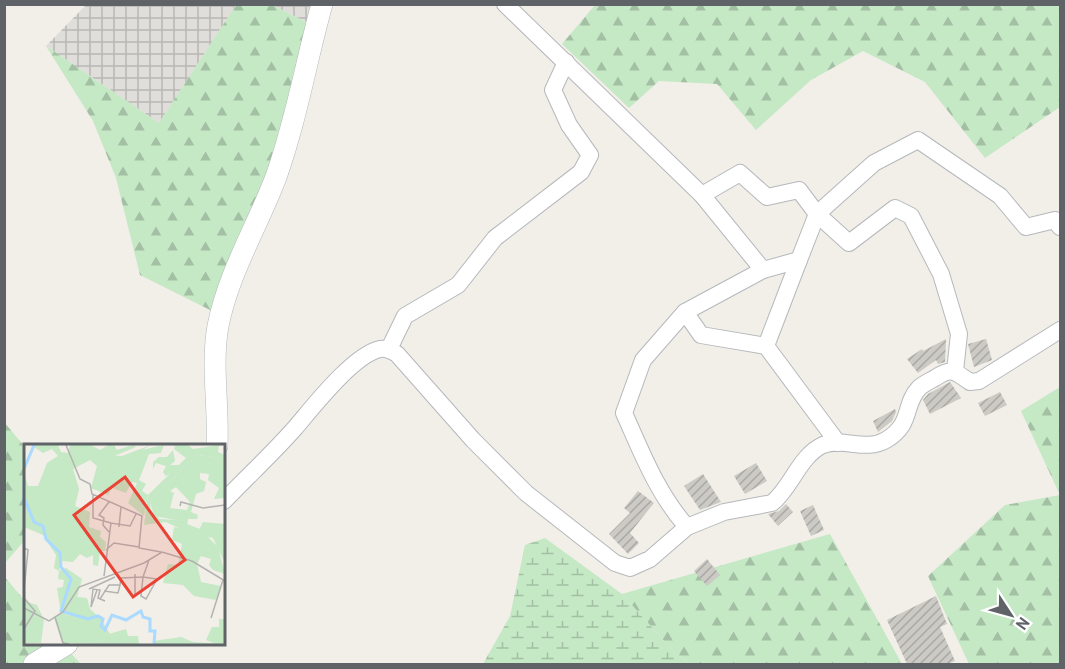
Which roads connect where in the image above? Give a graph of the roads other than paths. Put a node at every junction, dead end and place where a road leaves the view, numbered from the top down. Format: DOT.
graph roads {
  1 [pos="322,4"];
  2 [pos="504,4"];
  3 [pos="566,62"];
  4 [pos="702,195"];
  5 [pos="817,214"];
  6 [pos="1060,227"];
  7 [pos="798,260"];
  8 [pos="763,270"];
  9 [pos="685,312"];
  10 [pos="1060,330"];
  11 [pos="766,346"];
  12 [pos="389,349"];
  13 [pos="955,371"];
  14 [pos="838,443"];
  15 [pos="217,444"];
  16 [pos="225,500"];
  17 [pos="687,527"];
  18 [pos="65,645"];
  19 [pos="34,664"];
  1 -- 15 [label="street"];
  2 -- 3 [label="street"];
  3 -- 4 [label="street"];
  3 -- 12 [label="street"];
  4 -- 5 [label="street"];
  4 -- 8 [label="street"];
  5 -- 6 [label="street"];
  5 -- 7 [label="street"];
  5 -- 13 [label="street"];
  7 -- 8 [label="street"];
  7 -- 11 [label="street"];
  8 -- 9 [label="street"];
  9 -- 11 [label="street"];
  9 -- 17 [label="street"];
  10 -- 13 [label="street"];
  11 -- 14 [label="street"];
  12 -- 16 [label="street"];
  12 -- 17 [label="street"];
  13 -- 14 [label="street"];
  14 -- 17 [label="street"];
  18 -- 19 [label="street"];
}
